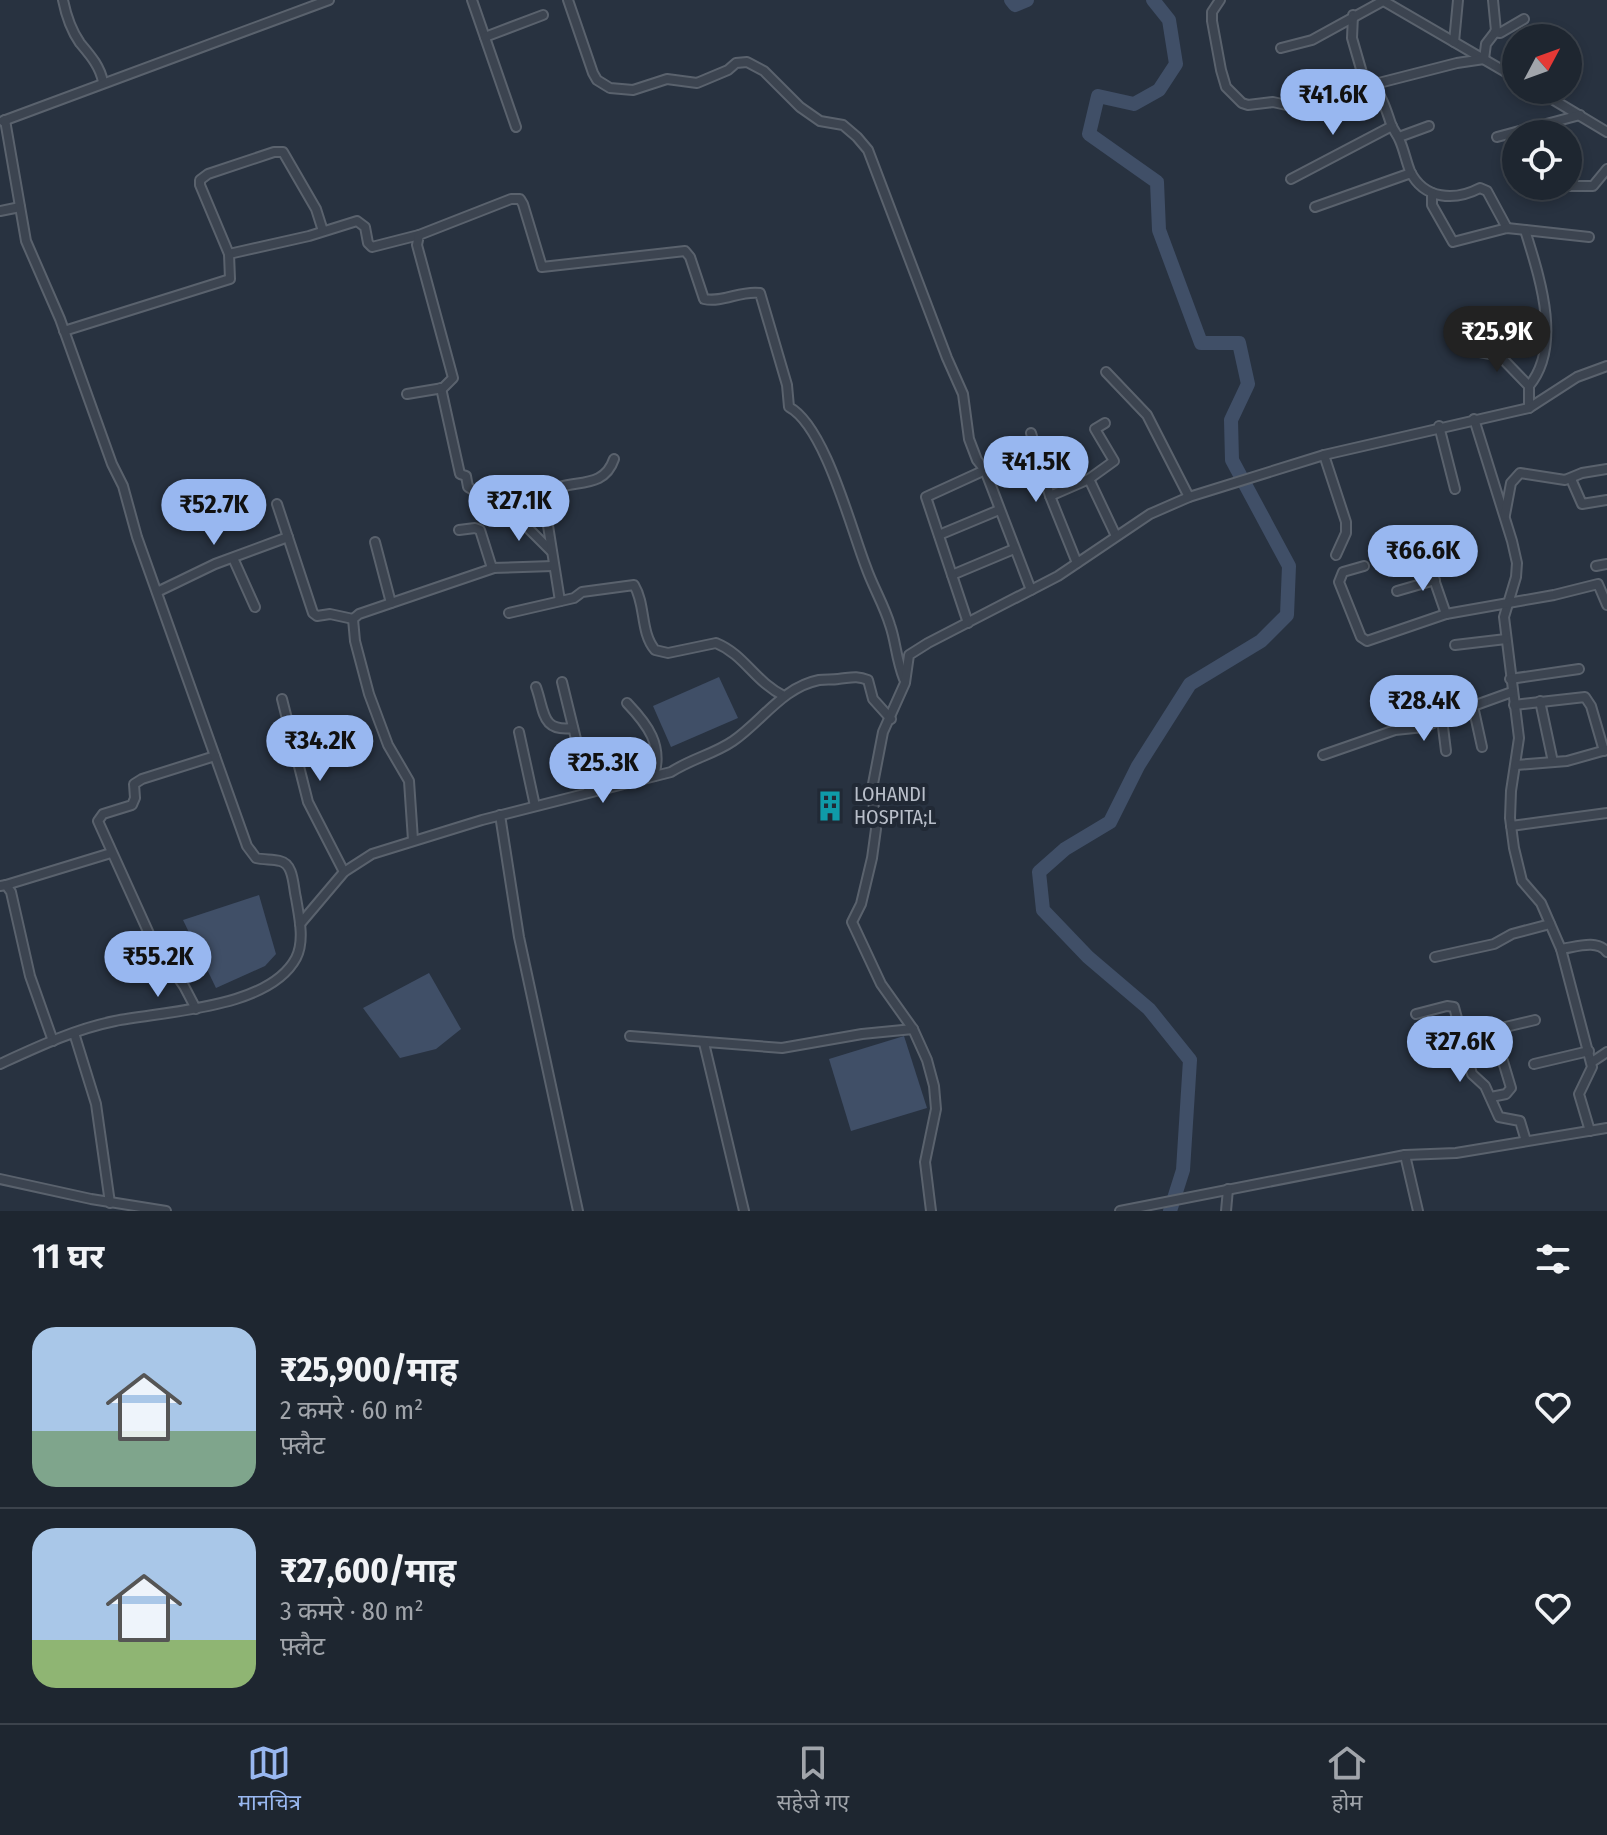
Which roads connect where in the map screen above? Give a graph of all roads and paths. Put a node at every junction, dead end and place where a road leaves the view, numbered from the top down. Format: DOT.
graph roads {
  1 [pos="63,0"];
  2 [pos="329,0"];
  3 [pos="472,0"];
  4 [pos="568,0"];
  5 [pos="1220,0"];
  6 [pos="1383,0"];
  7 [pos="1458,0"];
  8 [pos="1493,0"];
  9 [pos="543,15"];
  10 [pos="1353,15"];
  11 [pos="1524,19"];
  12 [pos="1495,32"];
  13 [pos="485,37"];
  14 [pos="1454,42"];
  15 [pos="1281,48"];
  16 [pos="1484,59"];
  17 [pos="1502,70"];
  18 [pos="103,82"];
  19 [pos="1368,84"];
  20 [pos="1561,104"];
  21 [pos="1580,115"];
  22 [pos="2,121"];
  23 [pos="1392,126"];
  24 [pos="1429,126"];
  25 [pos="516,127"];
  26 [pos="1607,132"];
  27 [pos="1399,137"];
  28 [pos="1497,137"];
  29 [pos="1607,169"];
  30 [pos="1411,173"];
  31 [pos="1291,179"];
  32 [pos="1582,186"];
  33 [pos="1432,193"];
  34 [pos="20,207"];
  35 [pos="1315,207"];
  36 [pos="0,211"];
  37 [pos="1507,228"];
  38 [pos="1525,230"];
  39 [pos="323,231"];
  40 [pos="419,235"];
  41 [pos="1589,237"];
  42 [pos="229,254"];
  43 [pos="64,331"];
  44 [pos="1470,350"];
  45 [pos="1607,366"];
  46 [pos="1106,372"];
  47 [pos="1529,386"];
  48 [pos="441,388"];
  49 [pos="407,394"];
  50 [pos="1529,408"];
  51 [pos="1474,419"];
  52 [pos="1105,423"];
  53 [pos="1439,426"];
  54 [pos="1031,433"];
  55 [pos="1324,455"];
  56 [pos="614,459"];
  57 [pos="1607,469"];
  58 [pos="985,470"];
  59 [pos="1089,479"];
  60 [pos="1571,479"];
  61 [pos="1455,489"];
  62 [pos="1050,496"];
  63 [pos="1189,497"];
  64 [pos="478,498"];
  65 [pos="1607,500"];
  66 [pos="277,504"];
  67 [pos="999,510"];
  68 [pos="524,511"];
  69 [pos="1505,515"];
  70 [pos="459,530"];
  71 [pos="939,535"];
  72 [pos="1116,536"];
  73 [pos="288,537"];
  74 [pos="375,542"];
  75 [pos="1014,549"];
  76 [pos="551,551"];
  77 [pos="1336,555"];
  78 [pos="233,558"];
  79 [pos="1428,562"];
  80 [pos="1077,563"];
  81 [pos="1607,564"];
  82 [pos="553,566"];
  83 [pos="1364,566"];
  84 [pos="1596,566"];
  85 [pos="494,568"];
  86 [pos="952,575"];
  87 [pos="1435,580"];
  88 [pos="1602,583"];
  89 [pos="1031,590"];
  90 [pos="1397,591"];
  91 [pos="157,592"];
  92 [pos="560,601"];
  93 [pos="391,603"];
  94 [pos="1506,604"];
  95 [pos="1607,605"];
  96 [pos="255,607"];
  97 [pos="509,613"];
  98 [pos="1446,614"];
  99 [pos="353,619"];
  100 [pos="968,623"];
  101 [pos="1506,639"];
  102 [pos="1455,645"];
  103 [pos="1579,669"];
  104 [pos="1510,679"];
  105 [pos="562,682"];
  106 [pos="905,683"];
  107 [pos="536,687"];
  108 [pos="1512,692"];
  109 [pos="784,696"];
  110 [pos="282,699"];
  111 [pos="1540,701"];
  112 [pos="627,703"];
  113 [pos="1514,705"];
  114 [pos="1473,706"];
  115 [pos="891,719"];
  116 [pos="1442,719"];
  117 [pos="573,728"];
  118 [pos="519,732"];
  119 [pos="1482,747"];
  120 [pos="1605,750"];
  121 [pos="1446,751"];
  122 [pos="1323,755"];
  123 [pos="215,756"];
  124 [pos="1553,762"];
  125 [pos="1516,765"];
  126 [pos="654,776"];
  127 [pos="589,792"];
  128 [pos="535,806"];
  129 [pos="1607,813"];
  130 [pos="500,815"];
  131 [pos="1511,826"];
  132 [pos="413,840"];
  133 [pos="111,853"];
  134 [pos="344,872"];
  135 [pos="3,885"];
  136 [pos="299,924"];
  137 [pos="1550,924"];
  138 [pos="1561,949"];
  139 [pos="1607,952"];
  140 [pos="1435,957"];
  141 [pos="196,1009"];
  142 [pos="1416,1014"];
  143 [pos="1535,1020"];
  144 [pos="913,1029"];
  145 [pos="74,1033"];
  146 [pos="630,1036"];
  147 [pos="53,1041"];
  148 [pos="704,1043"];
  149 [pos="1589,1051"];
  150 [pos="1607,1052"];
  151 [pos="1592,1062"];
  152 [pos="0,1064"];
  153 [pos="1534,1064"];
  154 [pos="1491,1097"];
  155 [pos="1607,1128"];
  156 [pos="1590,1131"];
  157 [pos="1526,1141"];
  158 [pos="1405,1155"];
  159 [pos="0,1179"];
  160 [pos="1228,1189"];
  161 [pos="114,1206"];
  162 [pos="166,1211"];
  163 [pos="578,1211"];
  164 [pos="744,1211"];
  165 [pos="931,1211"];
  166 [pos="1120,1211"];
  167 [pos="1226,1211"];
  168 [pos="1418,1211"];
  1 -- 18 [label="street"];
  2 -- 18 [label="street"];
  3 -- 13 [label="street"];
  4 -- 58 [label="street"];
  5 -- 19 [label="street"];
  6 -- 10 [label="street"];
  6 -- 14 [label="street"];
  7 -- 14 [label="street"];
  8 -- 12 [label="street"];
  9 -- 13 [label="street"];
  10 -- 15 [label="street"];
  10 -- 19 [label="street"];
  11 -- 12 [label="street"];
  12 -- 16 [label="street"];
  13 -- 25 [label="street"];
  14 -- 16 [label="street"];
  16 -- 17 [label="street"];
  16 -- 19 [label="street"];
  18 -- 22 [label="street"];
  19 -- 23 [label="street"];
  20 -- 21 [label="street"];
  21 -- 26 [label="street"];
  21 -- 28 [label="street"];
  22 -- 34 [label="street"];
  23 -- 27 [label="street"];
  23 -- 31 [label="street"];
  24 -- 27 [label="street"];
  27 -- 30 [label="street"];
  29 -- 32 [label="street"];
  30 -- 33 [label="street"];
  30 -- 35 [label="street"];
  33 -- 37 [label="street"];
  33 -- 37 [label="street"];
  34 -- 36 [label="street"];
  34 -- 43 [label="street"];
  37 -- 38 [label="street"];
  38 -- 41 [label="street"];
  38 -- 47 [label="street"];
  39 -- 40 [label="street"];
  39 -- 42 [label="street"];
  39 -- 42 [label="street"];
  40 -- 48 [label="street"];
  40 -- 106 [label="street"];
  42 -- 43 [label="street"];
  43 -- 91 [label="street"];
  44 -- 47 [label="street"];
  45 -- 50 [label="street"];
  46 -- 63 [label="street"];
  47 -- 50 [label="street"];
  48 -- 49 [label="street"];
  48 -- 64 [label="street"];
  50 -- 51 [label="street"];
  51 -- 53 [label="street"];
  51 -- 69 [label="street"];
  52 -- 59 [label="street"];
  53 -- 55 [label="street"];
  53 -- 61 [label="street"];
  54 -- 62 [label="street"];
  55 -- 63 [label="street"];
  55 -- 77 [label="street"];
  56 -- 76 [label="street"];
  57 -- 60 [label="street"];
  58 -- 67 [label="street"];
  58 -- 71 [label="street"];
  59 -- 62 [label="street"];
  59 -- 72 [label="street"];
  60 -- 65 [label="street"];
  60 -- 69 [label="street"];
  62 -- 80 [label="street"];
  63 -- 72 [label="street"];
  66 -- 73 [label="street"];
  67 -- 71 [label="street"];
  67 -- 75 [label="street"];
  68 -- 76 [label="street"];
  69 -- 94 [label="street"];
  70 -- 85 [label="street"];
  71 -- 86 [label="street"];
  72 -- 80 [label="street"];
  73 -- 78 [label="street"];
  73 -- 99 [label="street"];
  74 -- 93 [label="street"];
  75 -- 86 [label="street"];
  75 -- 89 [label="street"];
  76 -- 82 [label="street"];
  78 -- 91 [label="street"];
  78 -- 96 [label="street"];
  79 -- 87 [label="street"];
  80 -- 89 [label="street"];
  81 -- 84 [label="street"];
  82 -- 85 [label="street"];
  82 -- 92 [label="street"];
  83 -- 98 [label="street"];
  85 -- 93 [label="street"];
  86 -- 100 [label="street"];
  87 -- 90 [label="street"];
  87 -- 98 [label="street"];
  88 -- 94 [label="street"];
  88 -- 95 [label="street"];
  89 -- 100 [label="street"];
  91 -- 123 [label="street"];
  92 -- 97 [label="street"];
  92 -- 109 [label="street"];
  93 -- 99 [label="street"];
  94 -- 98 [label="street"];
  94 -- 101 [label="street"];
  99 -- 132 [label="street"];
  100 -- 106 [label="street"];
  101 -- 102 [label="street"];
  101 -- 104 [label="street"];
  103 -- 104 [label="street"];
  104 -- 108 [label="street"];
  105 -- 117 [label="street"];
  106 -- 115 [label="street"];
  107 -- 117 [label="street"];
  108 -- 113 [label="street"];
  108 -- 114 [label="street"];
  109 -- 115 [label="street"];
  109 -- 126 [label="street"];
  110 -- 134 [label="street"];
  111 -- 113 [label="street"];
  111 -- 120 [label="street"];
  111 -- 124 [label="street"];
  112 -- 126 [label="street"];
  113 -- 125 [label="street"];
  114 -- 116 [label="street"];
  114 -- 119 [label="street"];
  115 -- 144 [label="street"];
  116 -- 121 [label="street"];
  116 -- 122 [label="street"];
  117 -- 127 [label="street"];
  118 -- 128 [label="street"];
  120 -- 124 [label="street"];
  123 -- 133 [label="street"];
  123 -- 136 [label="street"];
  124 -- 125 [label="street"];
  125 -- 131 [label="street"];
  126 -- 127 [label="street"];
  127 -- 128 [label="street"];
  128 -- 130 [label="street"];
  129 -- 131 [label="street"];
  130 -- 132 [label="street"];
  130 -- 163 [label="street"];
  131 -- 137 [label="street"];
  132 -- 134 [label="street"];
  133 -- 135 [label="street"];
  133 -- 141 [label="street"];
  134 -- 136 [label="street"];
  135 -- 147 [label="street"];
  136 -- 141 [label="street"];
  137 -- 138 [label="street"];
  137 -- 140 [label="street"];
  138 -- 139 [label="street"];
  138 -- 149 [label="street"];
  141 -- 145 [label="street"];
  142 -- 154 [label="street"];
  143 -- 154 [label="street"];
  144 -- 148 [label="street"];
  144 -- 165 [label="street"];
  145 -- 147 [label="street"];
  145 -- 161 [label="street"];
  146 -- 148 [label="street"];
  147 -- 152 [label="street"];
  148 -- 164 [label="street"];
  149 -- 151 [label="street"];
  149 -- 153 [label="street"];
  150 -- 151 [label="street"];
  151 -- 156 [label="street"];
  154 -- 157 [label="street"];
  155 -- 156 [label="street"];
  156 -- 157 [label="street"];
  157 -- 158 [label="street"];
  158 -- 160 [label="street"];
  158 -- 168 [label="street"];
  159 -- 161 [label="street"];
  160 -- 166 [label="street"];
  160 -- 167 [label="street"];
  161 -- 162 [label="street"];
}
